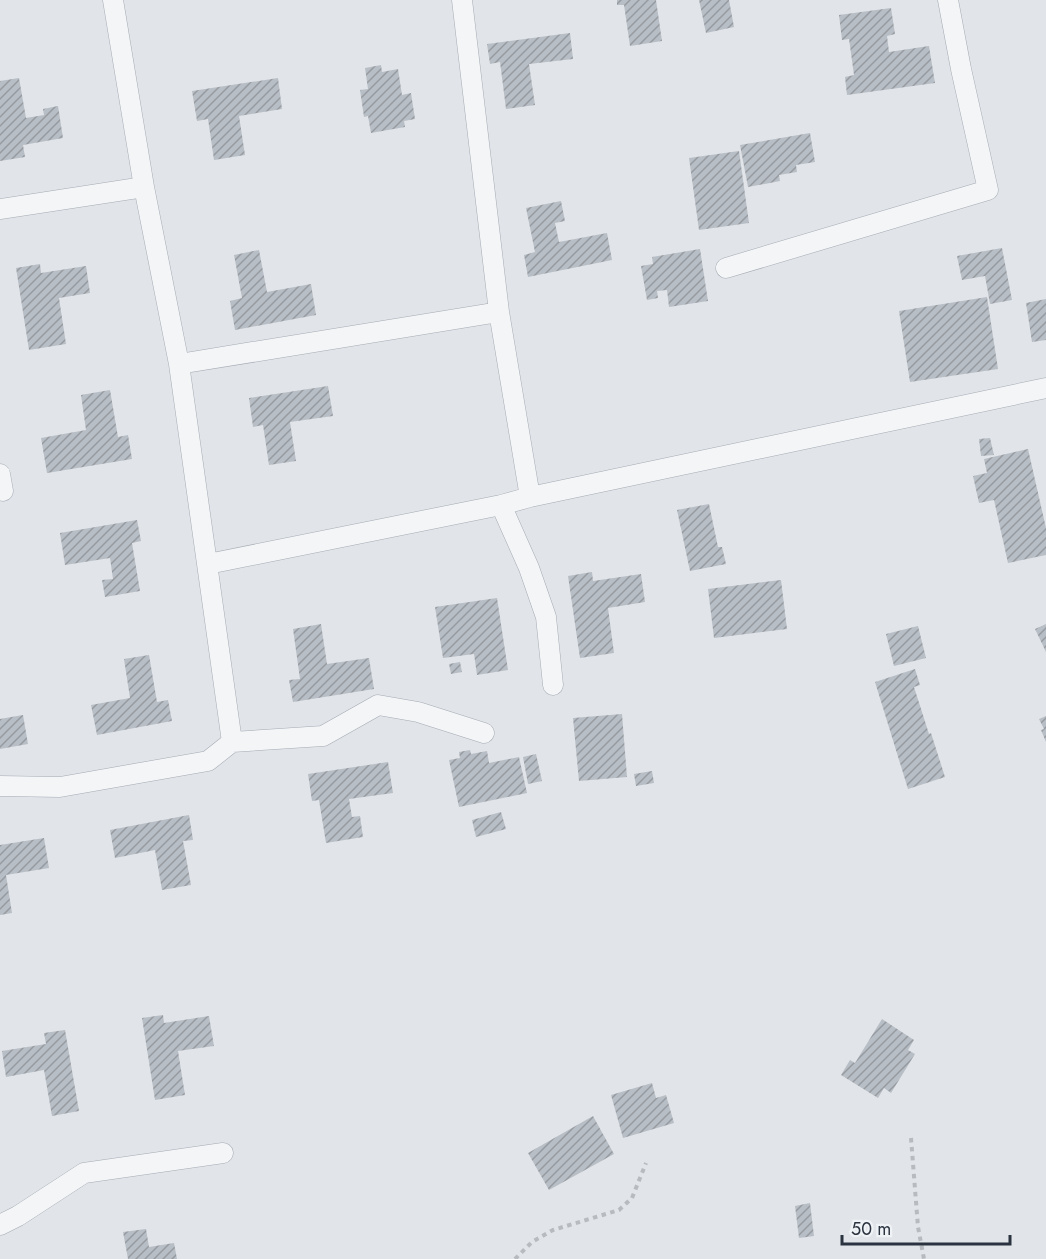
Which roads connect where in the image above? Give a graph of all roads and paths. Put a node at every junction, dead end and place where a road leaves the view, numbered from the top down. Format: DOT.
graph roads {
  1 [pos="113,0"];
  2 [pos="462,0"];
  3 [pos="948,0"];
  4 [pos="144,187"];
  5 [pos="0,210"];
  6 [pos="726,268"];
  7 [pos="499,312"];
  8 [pos="179,364"];
  9 [pos="1046,388"];
  10 [pos="530,497"];
  11 [pos="501,505"];
  12 [pos="208,564"];
  13 [pos="553,685"];
  14 [pos="484,733"];
  15 [pos="232,742"];
  16 [pos="0,786"];
  17 [pos="911,1138"];
  18 [pos="223,1153"];
  19 [pos="646,1163"];
  20 [pos="0,1225"];
  21 [pos="515,1259"];
  22 [pos="924,1259"];
  1 -- 4 [label="street"];
  2 -- 7 [label="street"];
  3 -- 6 [label="street"];
  4 -- 5 [label="street"];
  4 -- 8 [label="street"];
  7 -- 8 [label="street"];
  7 -- 10 [label="street"];
  8 -- 12 [label="street"];
  9 -- 10 [label="street"];
  10 -- 11 [label="street"];
  11 -- 12 [label="street"];
  11 -- 13 [label="street"];
  12 -- 15 [label="street"];
  14 -- 15 [label="street"];
  15 -- 16 [label="street"];
  17 -- 22 [label="path"];
  18 -- 20 [label="street"];
  19 -- 21 [label="path"];
}
